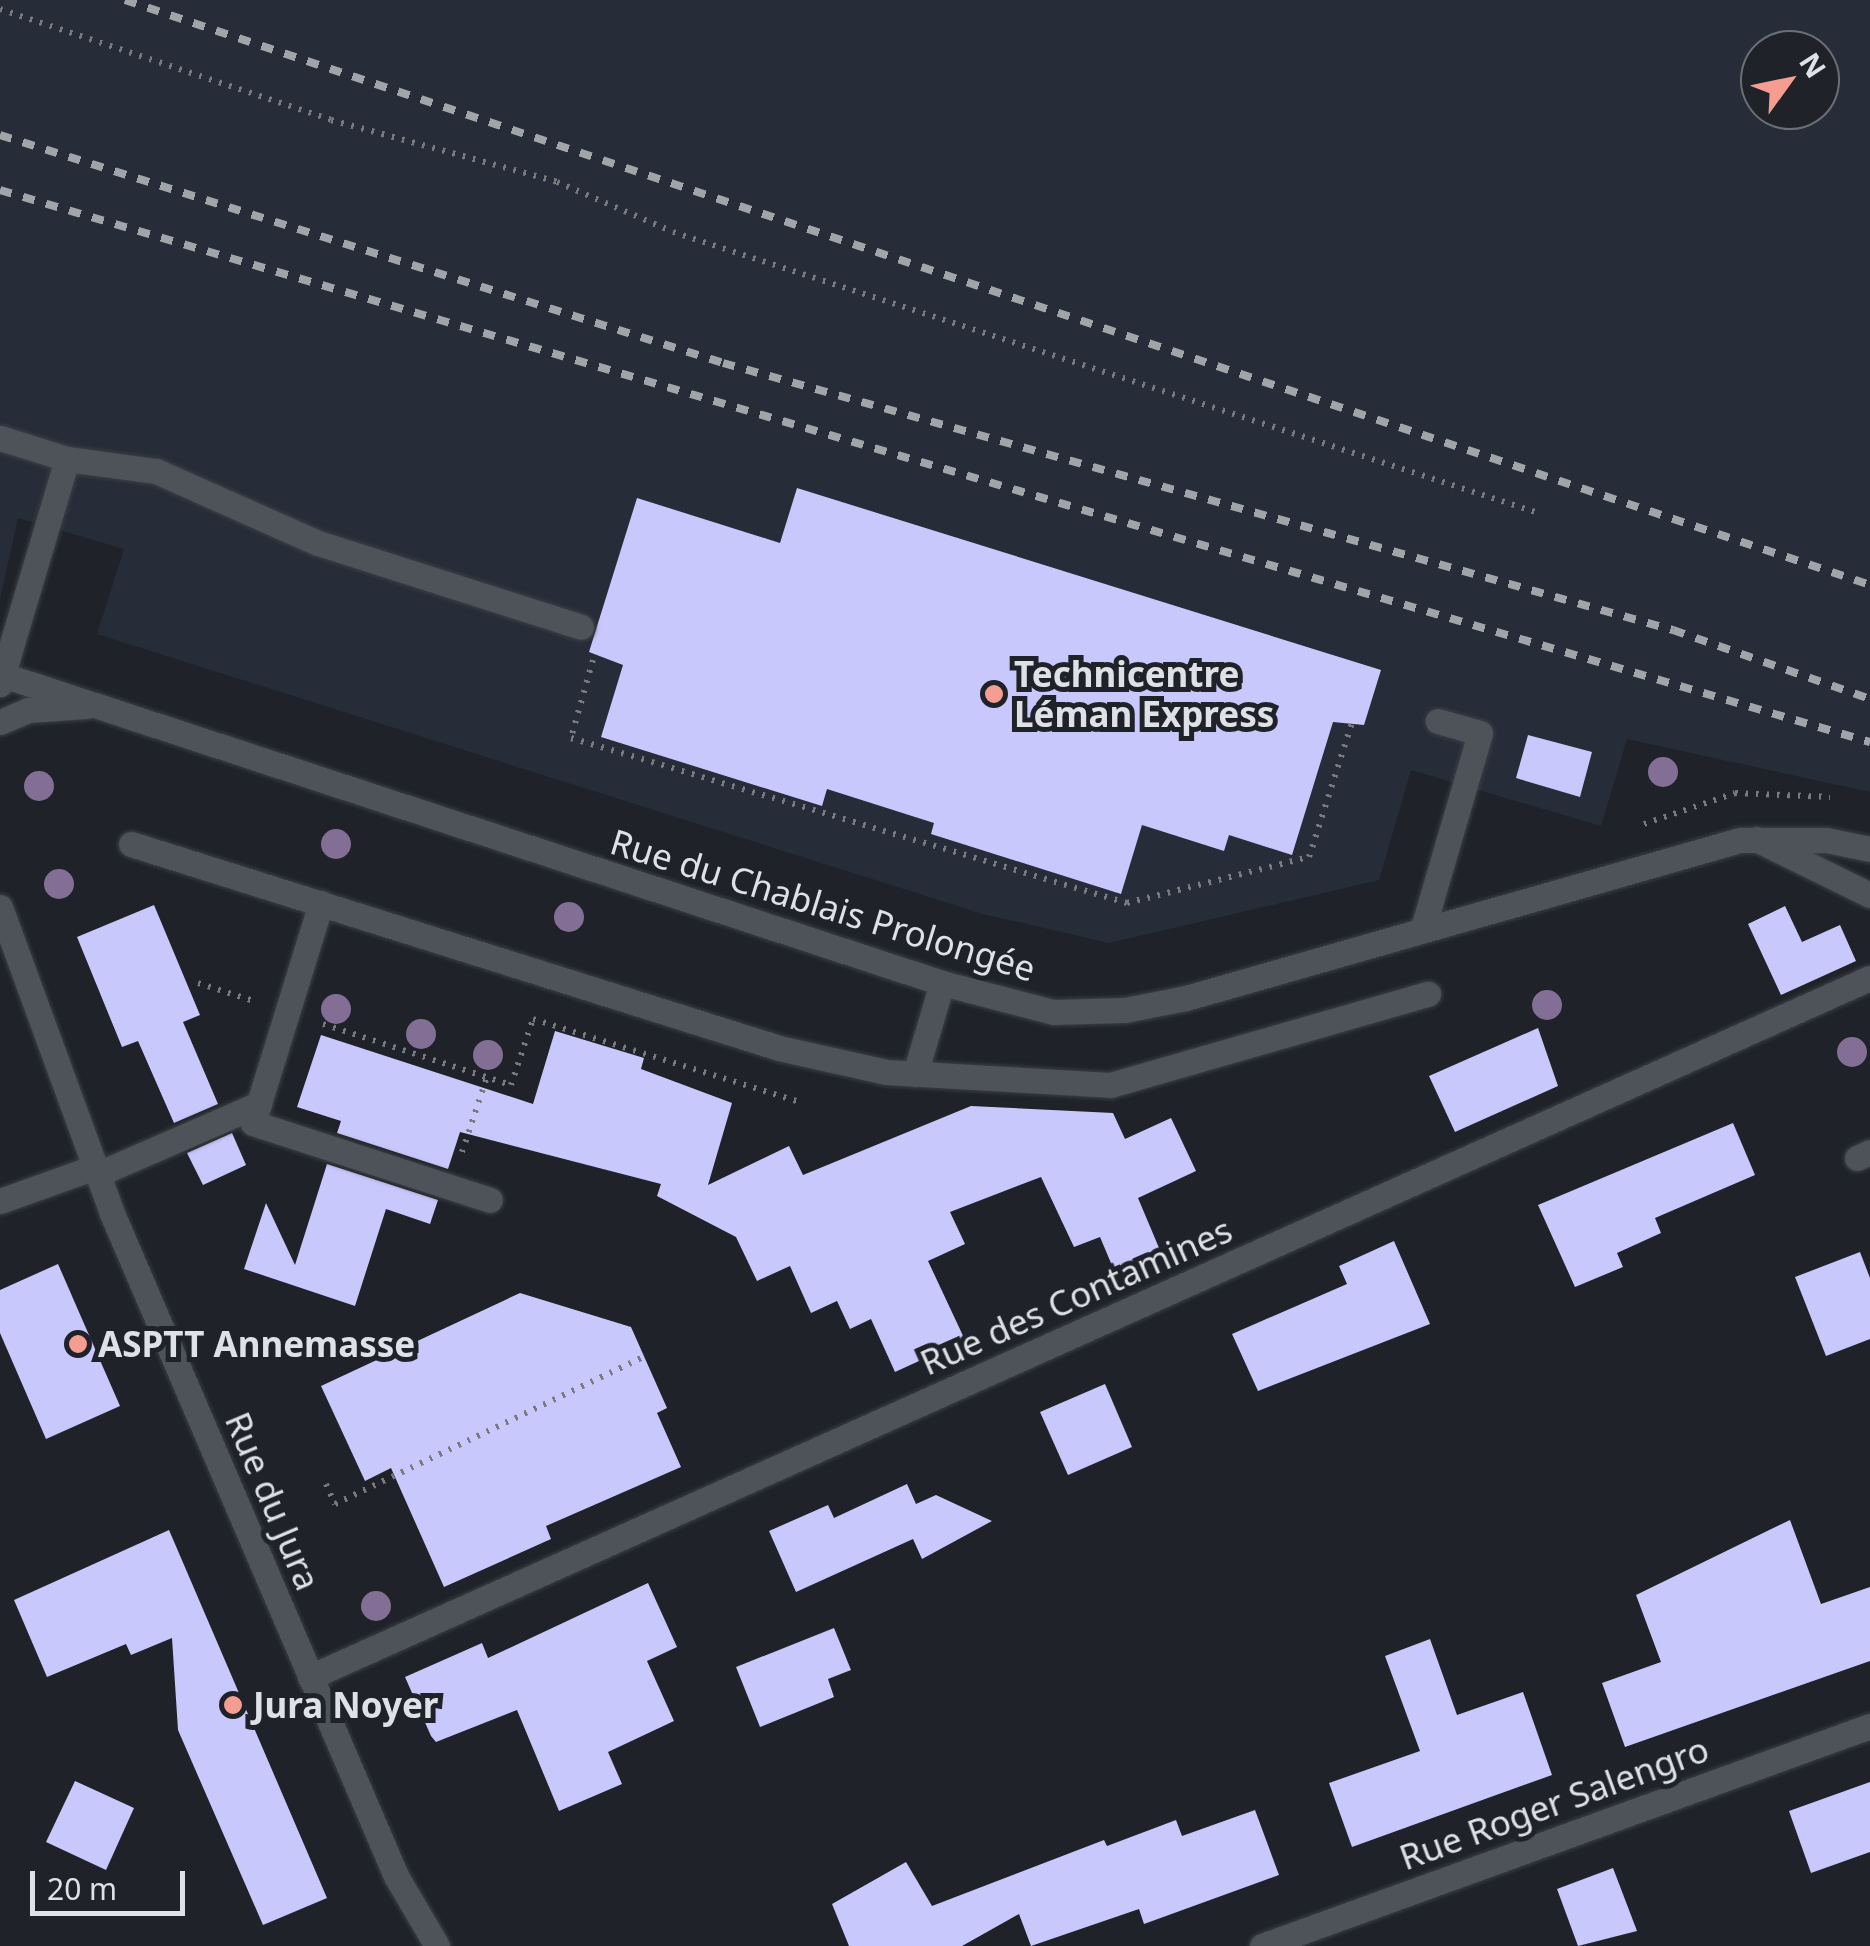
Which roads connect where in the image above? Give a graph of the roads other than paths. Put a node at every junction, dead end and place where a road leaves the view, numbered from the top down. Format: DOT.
graph roads {
  1 [pos="0,438"];
  2 [pos="66,459"];
  3 [pos="581,627"];
  4 [pos="1,678"];
  5 [pos="95,706"];
  6 [pos="1438,721"];
  7 [pos="0,722"];
  8 [pos="1756,839"];
  9 [pos="131,844"];
  10 [pos="1870,849"];
  11 [pos="1870,896"];
  12 [pos="321,904"];
  13 [pos="0,907"];
  14 [pos="1424,928"];
  15 [pos="1870,978"];
  16 [pos="942,983"];
  17 [pos="1428,994"];
  18 [pos="915,1074"];
  19 [pos="259,1104"];
  20 [pos="96,1171"];
  21 [pos="490,1200"];
  22 [pos="0,1201"];
  23 [pos="310,1677"];
  24 [pos="1870,1726"];
  25 [pos="437,1946"];
  26 [pos="1262,1946"];
  1 -- 2 [label="street"];
  2 -- 3 [label="street"];
  2 -- 4 [label="street"];
  4 -- 5 [label="street, Rue du Chablais Prolongée"];
  5 -- 7 [label="street"];
  5 -- 16 [label="street, Rue du Chablais Prolongée"];
  6 -- 14 [label="street"];
  8 -- 10 [label="street, Rue du Chablais Prolongée"];
  8 -- 11 [label="street"];
  8 -- 14 [label="street, Rue du Chablais Prolongée"];
  9 -- 12 [label="street"];
  12 -- 18 [label="street"];
  12 -- 19 [label="street"];
  13 -- 20 [label="street, Rue du Jura"];
  14 -- 16 [label="street, Rue du Chablais Prolongée"];
  15 -- 23 [label="street, Rue des Contamines"];
  16 -- 18 [label="street"];
  17 -- 18 [label="street"];
  19 -- 20 [label="street"];
  19 -- 21 [label="street"];
  20 -- 22 [label="street"];
  20 -- 23 [label="street, Rue du Jura"];
  23 -- 25 [label="street, Rue du Jura"];
  24 -- 26 [label="street, Rue Roger Salengro"];
}
